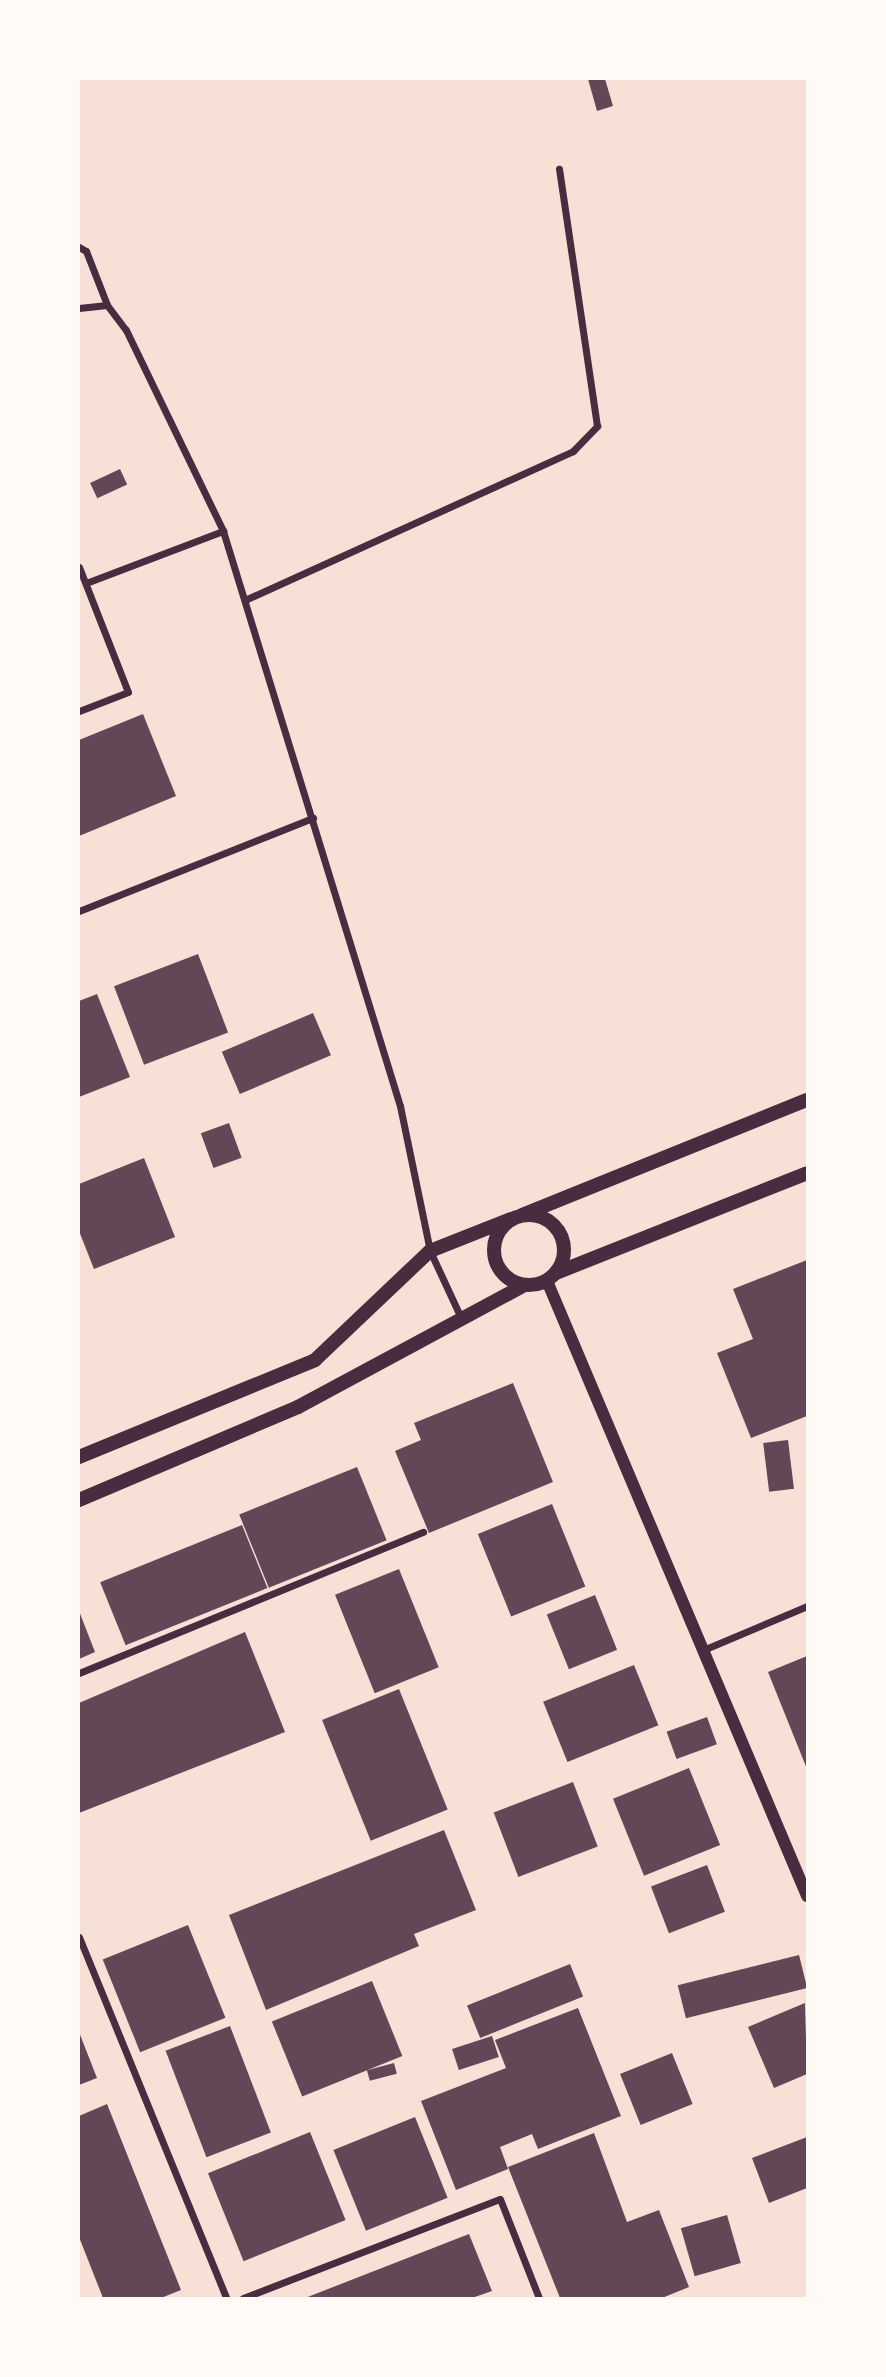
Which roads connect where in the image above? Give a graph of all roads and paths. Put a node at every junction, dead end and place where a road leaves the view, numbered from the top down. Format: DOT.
graph roads {
  1 [pos="559,169"];
  2 [pos="79,247"];
  3 [pos="107,305"];
  4 [pos="79,308"];
  5 [pos="223,530"];
  6 [pos="79,567"];
  7 [pos="86,583"];
  8 [pos="247,599"];
  9 [pos="79,710"];
  10 [pos="313,818"];
  11 [pos="79,911"];
  12 [pos="807,1100"];
  13 [pos="807,1173"];
  14 [pos="517,1217"];
  15 [pos="430,1251"];
  16 [pos="552,1277"];
  17 [pos="523,1286"];
  18 [pos="462,1320"];
  19 [pos="79,1457"];
  20 [pos="79,1500"];
  21 [pos="423,1532"];
  22 [pos="807,1606"];
  23 [pos="703,1650"];
  24 [pos="79,1673"];
  25 [pos="807,1896"];
  26 [pos="79,1937"];
  27 [pos="226,2298"];
  28 [pos="243,2298"];
  29 [pos="539,2298"];
  1 -- 8 [label="street"];
  2 -- 3 [label="street"];
  3 -- 4 [label="street"];
  3 -- 5 [label="street"];
  5 -- 7 [label="street"];
  5 -- 8 [label="street"];
  6 -- 7 [label="street"];
  7 -- 9 [label="street"];
  8 -- 10 [label="street"];
  10 -- 11 [label="street"];
  10 -- 15 [label="street"];
  12 -- 14 [label="main road"];
  13 -- 16 [label="main road"];
  14 -- 15 [label="main road"];
  14 -- 16 [label="main road"];
  14 -- 17 [label="main road"];
  15 -- 18 [label="street"];
  15 -- 19 [label="main road"];
  16 -- 17 [label="main road"];
  16 -- 23 [label="street"];
  17 -- 18 [label="main road"];
  18 -- 20 [label="main road"];
  21 -- 24 [label="street"];
  22 -- 23 [label="street"];
  23 -- 25 [label="street"];
  26 -- 27 [label="street"];
  28 -- 29 [label="street"];
}
